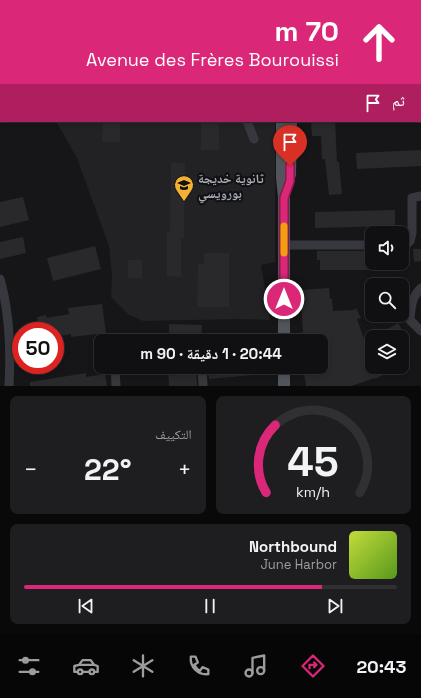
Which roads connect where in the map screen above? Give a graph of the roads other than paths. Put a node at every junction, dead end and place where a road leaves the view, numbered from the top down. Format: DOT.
graph roads {
  1 [pos="248,122"];
  2 [pos="282,122"];
  3 [pos="291,122"];
  4 [pos="254,139"];
  5 [pos="421,196"];
  6 [pos="284,198"];
  7 [pos="409,242"];
  8 [pos="284,245"];
  9 [pos="365,245"];
  10 [pos="0,279"];
  11 [pos="421,288"];
  12 [pos="421,331"];
  13 [pos="284,334"];
  14 [pos="115,374"];
  15 [pos="202,374"];
  16 [pos="284,374"];
  17 [pos="10,386"];
  18 [pos="116,386"];
  19 [pos="203,386"];
  20 [pos="284,386"];
  1 -- 4 [label="street"];
  2 -- 6 [label="main road"];
  3 -- 6 [label="main road"];
  5 -- 7 [label="street"];
  6 -- 8 [label="main road"];
  8 -- 9 [label="street"];
  8 -- 13 [label="main road"];
  10 -- 17 [label="street"];
  11 -- 12 [label="street"];
  14 -- 18 [label="street"];
  15 -- 19 [label="street"];
  16 -- 20 [label="main road"];
}
